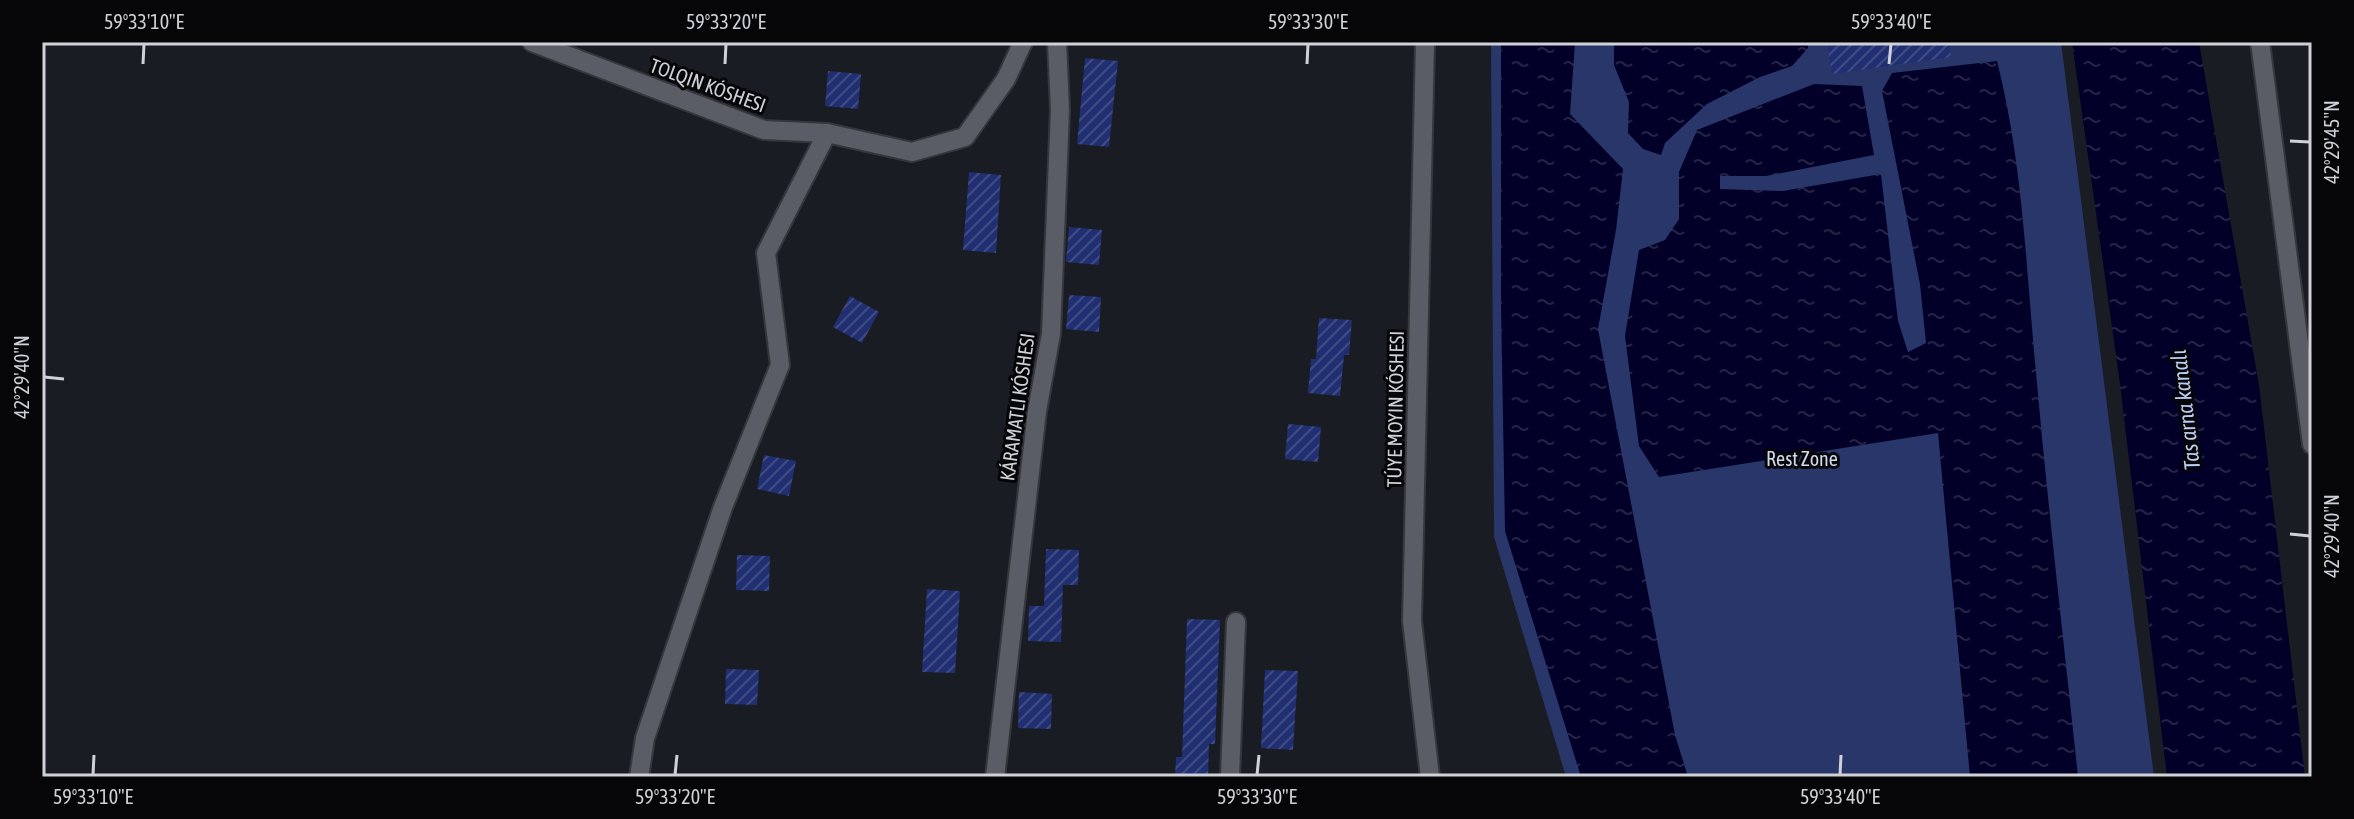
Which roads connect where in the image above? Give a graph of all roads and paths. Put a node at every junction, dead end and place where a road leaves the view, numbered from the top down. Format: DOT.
graph roads {
  1 [pos="532,42"];
  2 [pos="1023,42"];
  3 [pos="1057,42"];
  4 [pos="1425,42"];
  5 [pos="2260,42"];
  6 [pos="827,133"];
  7 [pos="2312,444"];
  8 [pos="1236,622"];
  9 [pos="639,777"];
  10 [pos="995,777"];
  11 [pos="1230,777"];
  12 [pos="1430,777"];
  1 -- 6 [label="street"];
  2 -- 6 [label="street"];
  3 -- 10 [label="street"];
  4 -- 12 [label="street"];
  5 -- 7 [label="street"];
  6 -- 9 [label="street"];
  8 -- 11 [label="street"];
}
